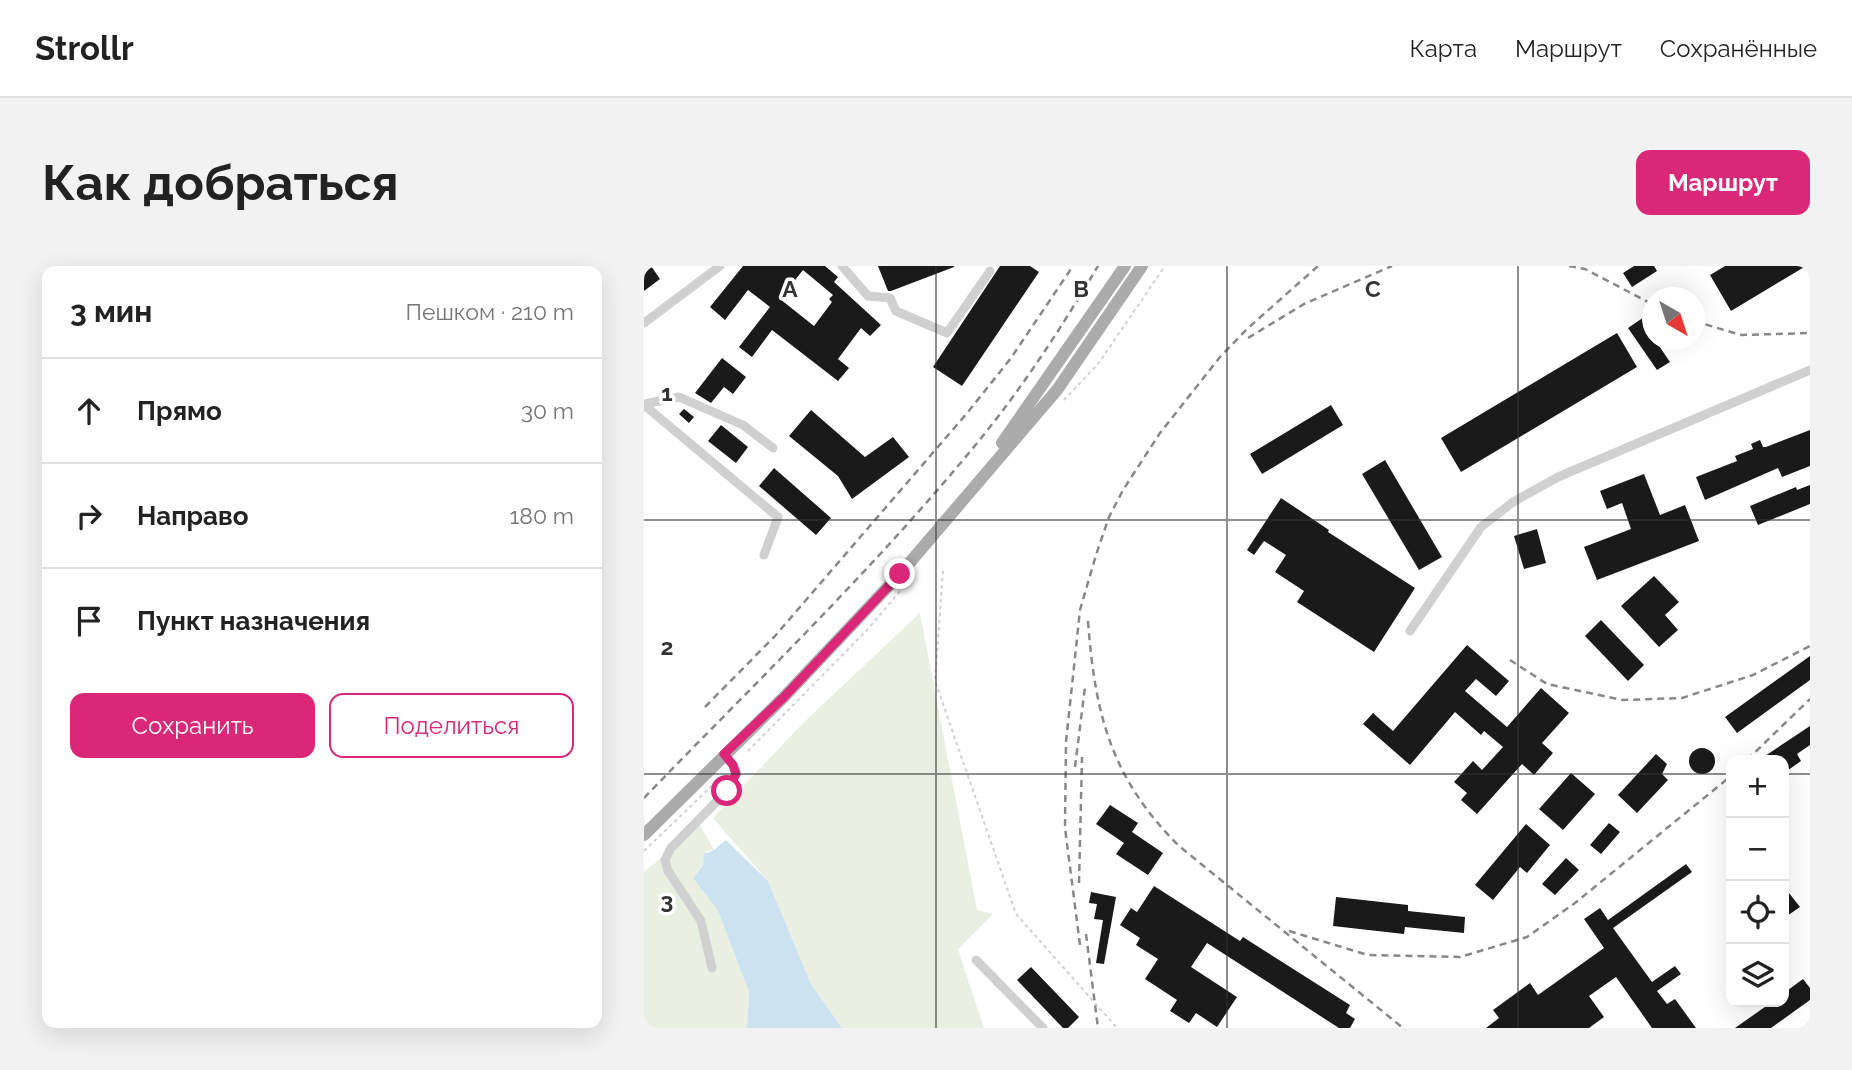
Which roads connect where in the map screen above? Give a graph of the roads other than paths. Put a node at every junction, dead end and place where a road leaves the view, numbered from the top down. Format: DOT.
graph roads {
  1 [pos="720,266"];
  2 [pos="842,266"];
  3 [pos="1125,266"];
  4 [pos="1142,266"];
  5 [pos="990,271"];
  6 [pos="644,323"];
  7 [pos="1810,370"];
  8 [pos="644,404"];
  9 [pos="773,448"];
  10 [pos="955,509"];
  11 [pos="764,555"];
  12 [pos="1410,631"];
  13 [pos="724,754"];
  14 [pos="644,835"];
  15 [pos="976,960"];
  16 [pos="712,968"];
  17 [pos="1043,1028"];
  1 -- 6 [label="lane"];
  2 -- 5 [label="lane"];
  3 -- 10 [label="main road"];
  4 -- 10 [label="main road"];
  7 -- 12 [label="lane"];
  8 -- 9 [label="lane"];
  8 -- 11 [label="lane"];
  10 -- 13 [label="main road"];
  13 -- 14 [label="main road"];
  13 -- 16 [label="lane"];
  15 -- 17 [label="lane"];
}
